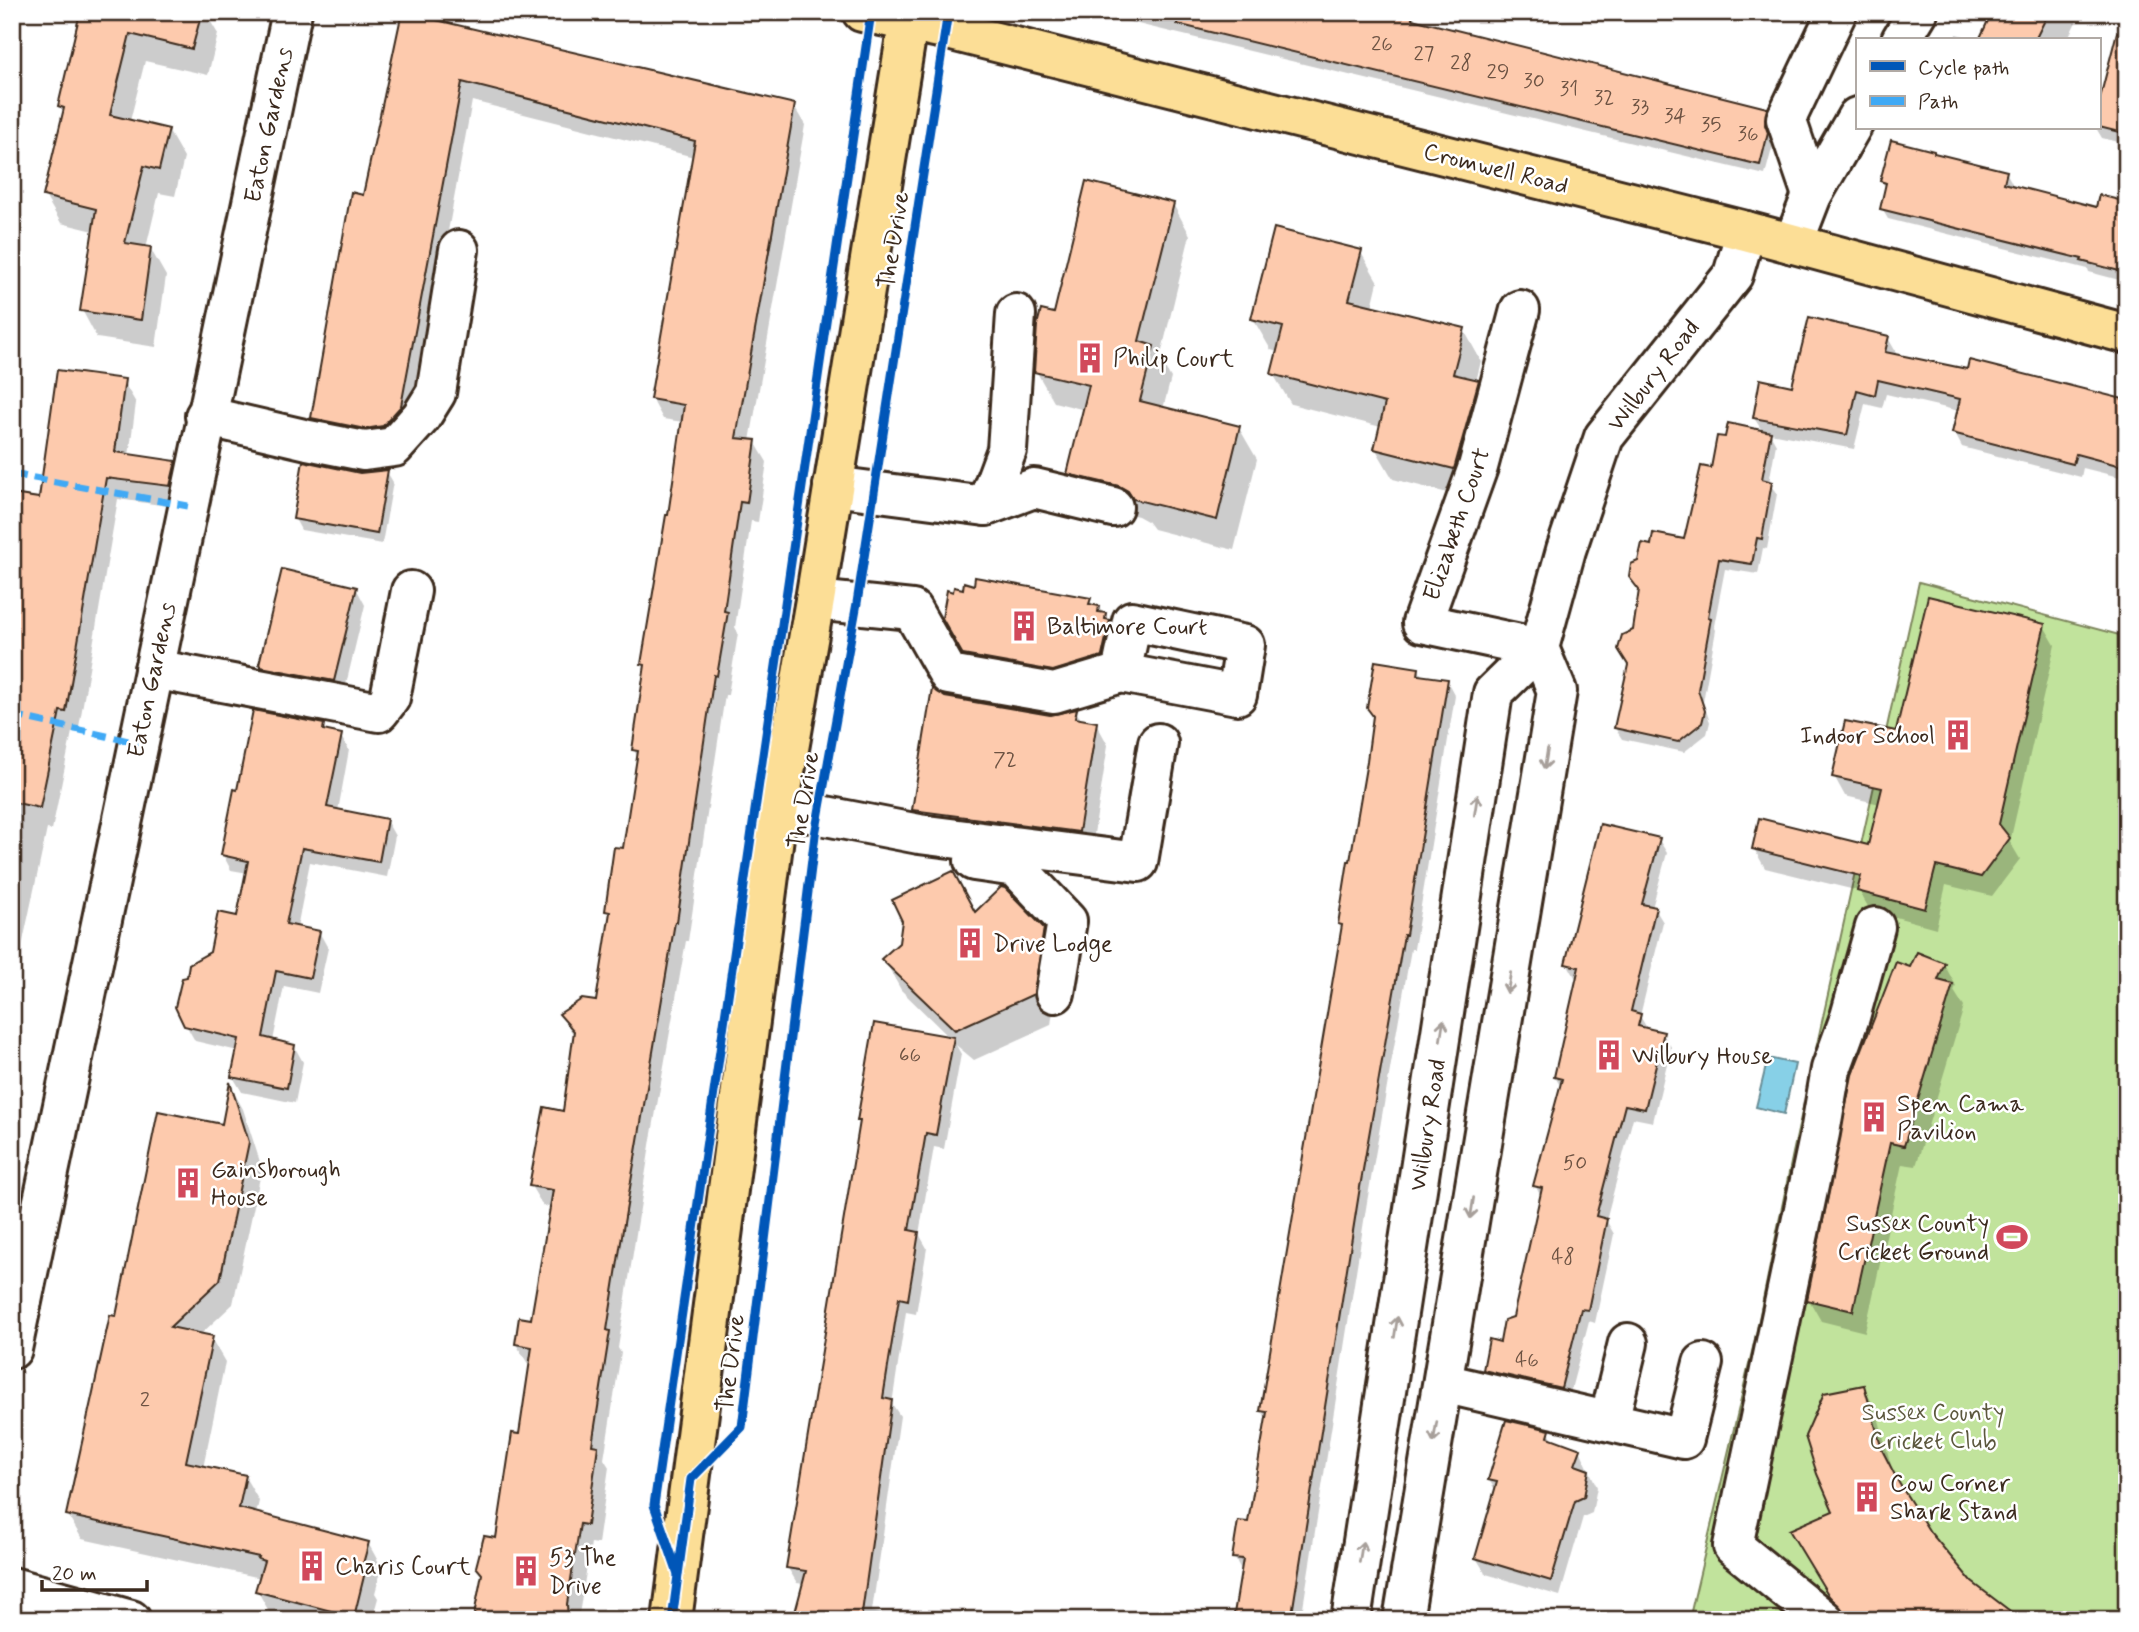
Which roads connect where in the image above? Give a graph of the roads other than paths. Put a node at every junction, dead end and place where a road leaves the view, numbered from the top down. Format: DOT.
graph roads {
  1 [pos="292,12"];
  2 [pos="862,12"];
  3 [pos="1837,12"];
  4 [pos="1917,12"];
  5 [pos="909,17"];
  6 [pos="1902,38"];
  7 [pos="1856,119"];
  8 [pos="1812,195"];
  9 [pos="1746,231"];
  10 [pos="1793,244"];
  11 [pos="459,250"];
  12 [pos="1520,310"];
  13 [pos="1016,314"];
  14 [pos="2127,334"];
  15 [pos="205,416"];
  16 [pos="833,486"];
  17 [pos="986,506"];
  18 [pos="1113,508"];
  19 [pos="411,591"];
  20 [pos="815,600"];
  21 [pos="1539,648"];
  22 [pos="154,669"];
  23 [pos="1122,673"];
  24 [pos="1158,743"];
  25 [pos="777,818"];
  26 [pos="1875,927"];
  27 [pos="1055,993"];
  28 [pos="24,1231"];
  29 [pos="1628,1343"];
  30 [pos="12,1349"];
  31 [pos="1703,1363"];
  32 [pos="1443,1383"];
  33 [pos="1609,1421"];
  34 [pos="12,1587"];
  35 [pos="131,1620"];
  36 [pos="672,1620"];
  37 [pos="1351,1620"];
  38 [pos="1403,1620"];
  39 [pos="1824,1620"];
  1 -- 15 [label="street, Eaton Gardens"];
  2 -- 5 [label="main road, Cromwell Road"];
  3 -- 8 [label="street"];
  4 -- 6 [label="street"];
  5 -- 9 [label="main road, Cromwell Road"];
  5 -- 16 [label="main road, The Drive"];
  7 -- 8 [label="street"];
  8 -- 10 [label="street"];
  9 -- 10 [label="main road, Cromwell Road"];
  9 -- 21 [label="street, Wilbury Road"];
  10 -- 14 [label="main road, Cromwell Road"];
  11 -- 15 [label="street"];
  12 -- 21 [label="street, Elizabeth Court"];
  13 -- 17 [label="street"];
  15 -- 22 [label="street, Eaton Gardens"];
  16 -- 17 [label="street"];
  16 -- 20 [label="main road, The Drive"];
  17 -- 18 [label="street"];
  19 -- 22 [label="street"];
  20 -- 23 [label="street"];
  20 -- 25 [label="main road, The Drive"];
  21 -- 32 [label="street, one-way"];
  37 -- 21 [label="street, Wilbury Road, one-way"];
  22 -- 28 [label="street, Eaton Gardens"];
  24 -- 25 [label="street"];
  25 -- 27 [label="street"];
  25 -- 36 [label="main road, The Drive"];
  26 -- 39 [label="street"];
  28 -- 30 [label="street, Eaton Gardens"];
  29 -- 33 [label="street"];
  31 -- 33 [label="street"];
  32 -- 33 [label="street"];
  32 -- 38 [label="street, one-way"];
  34 -- 35 [label="street"];
}
